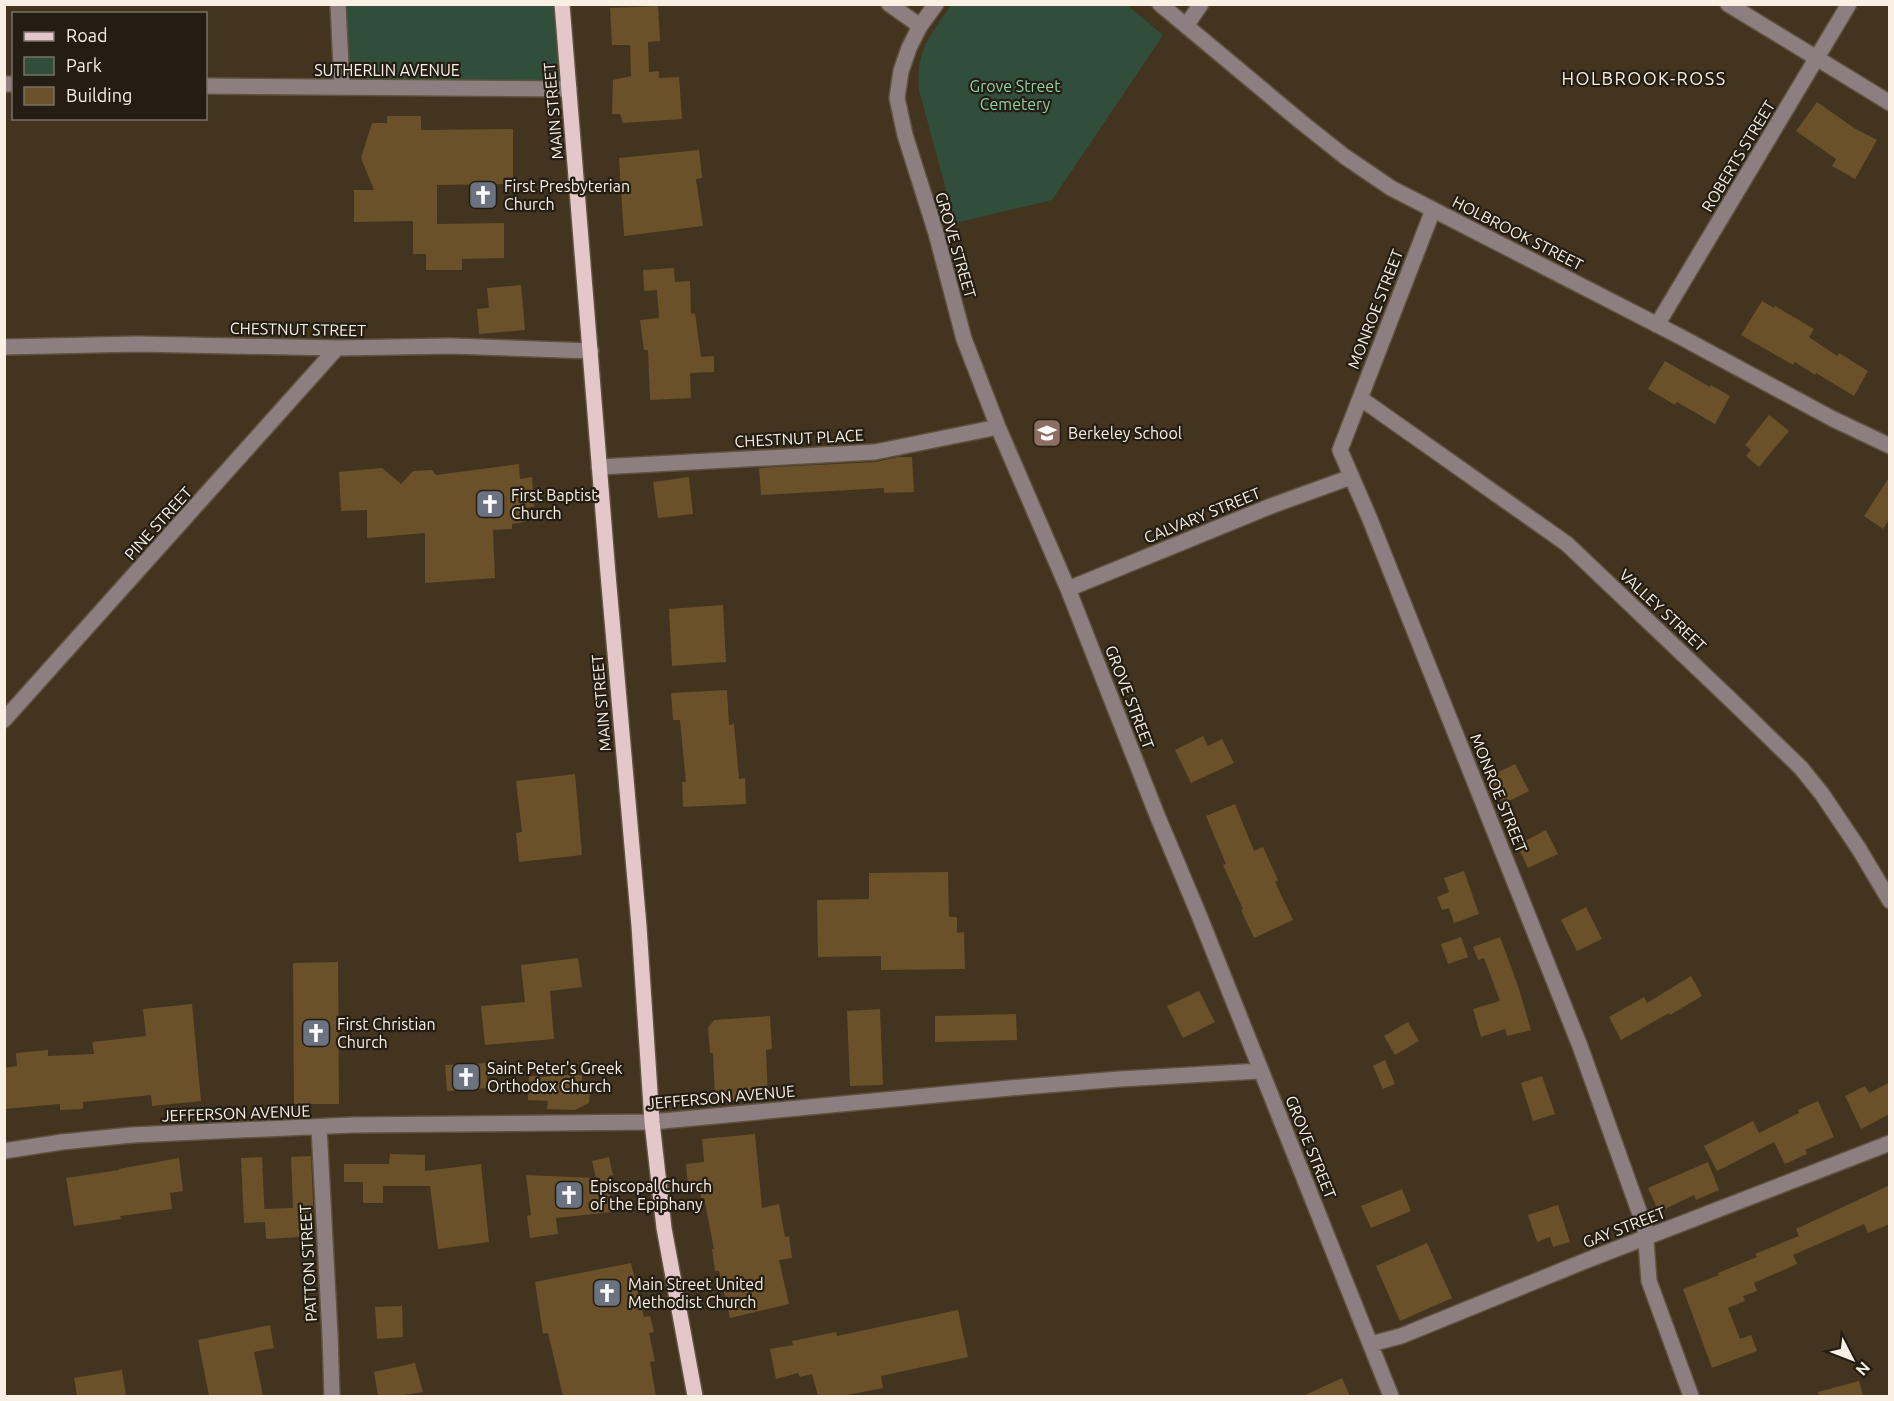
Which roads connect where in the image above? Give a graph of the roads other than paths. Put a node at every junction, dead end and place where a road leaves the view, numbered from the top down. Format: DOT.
graph roads {
  1 [pos="338,4"];
  2 [pos="562,4"];
  3 [pos="889,4"];
  4 [pos="936,4"];
  5 [pos="1160,4"];
  6 [pos="1201,4"];
  7 [pos="1728,4"];
  8 [pos="1849,4"];
  9 [pos="920,26"];
  10 [pos="1186,26"];
  11 [pos="1816,58"];
  12 [pos="207,86"];
  13 [pos="342,87"];
  14 [pos="569,89"];
  15 [pos="1890,104"];
  16 [pos="1433,210"];
  17 [pos="1657,325"];
  18 [pos="4,346"];
  19 [pos="337,348"];
  20 [pos="591,351"];
  21 [pos="1360,398"];
  22 [pos="998,427"];
  23 [pos="1890,446"];
  24 [pos="599,467"];
  25 [pos="1351,477"];
  26 [pos="1068,589"];
  27 [pos="4,720"];
  28 [pos="1890,901"];
  29 [pos="1260,1071"];
  30 [pos="652,1122"];
  31 [pos="319,1127"];
  32 [pos="1890,1143"];
  33 [pos="4,1151"];
  34 [pos="1647,1237"];
  35 [pos="1371,1344"];
  36 [pos="332,1396"];
  37 [pos="695,1396"];
  38 [pos="1391,1396"];
  39 [pos="1691,1396"];
  1 -- 13 [label="street"];
  2 -- 14 [label="main road, MAIN STREET"];
  3 -- 9 [label="street"];
  4 -- 9 [label="street, GROVE STREET"];
  5 -- 10 [label="street, HOLBROOK STREET"];
  6 -- 10 [label="street"];
  7 -- 11 [label="street"];
  8 -- 11 [label="street, ROBERTS STREET"];
  9 -- 22 [label="street, GROVE STREET"];
  10 -- 16 [label="street, HOLBROOK STREET"];
  11 -- 15 [label="street"];
  11 -- 17 [label="street, ROBERTS STREET"];
  12 -- 13 [label="street, SUTHERLIN AVENUE"];
  13 -- 14 [label="street, SUTHERLIN AVENUE"];
  14 -- 20 [label="main road, MAIN STREET"];
  16 -- 17 [label="street, HOLBROOK STREET"];
  16 -- 21 [label="street, MONROE STREET"];
  17 -- 23 [label="street, HOLBROOK STREET"];
  18 -- 19 [label="street, CHESTNUT STREET"];
  19 -- 20 [label="street, CHESTNUT STREET"];
  19 -- 27 [label="street, PINE STREET"];
  20 -- 24 [label="main road, MAIN STREET"];
  21 -- 25 [label="street, MONROE STREET"];
  21 -- 28 [label="street, VALLEY STREET"];
  22 -- 24 [label="street, CHESTNUT PLACE"];
  22 -- 26 [label="street, GROVE STREET"];
  24 -- 30 [label="main road, MAIN STREET"];
  25 -- 26 [label="street, CALVARY STREET"];
  25 -- 34 [label="street, MONROE STREET"];
  26 -- 29 [label="street, GROVE STREET"];
  29 -- 30 [label="street, JEFFERSON AVENUE"];
  29 -- 35 [label="street, GROVE STREET"];
  30 -- 31 [label="street, JEFFERSON AVENUE"];
  30 -- 37 [label="main road, MAIN STREET"];
  31 -- 33 [label="street, JEFFERSON AVENUE"];
  31 -- 36 [label="street, PATTON STREET"];
  32 -- 34 [label="street, GAY STREET"];
  34 -- 35 [label="street, GAY STREET"];
  34 -- 39 [label="street, MONROE STREET"];
  35 -- 38 [label="street, GROVE STREET"];
}
